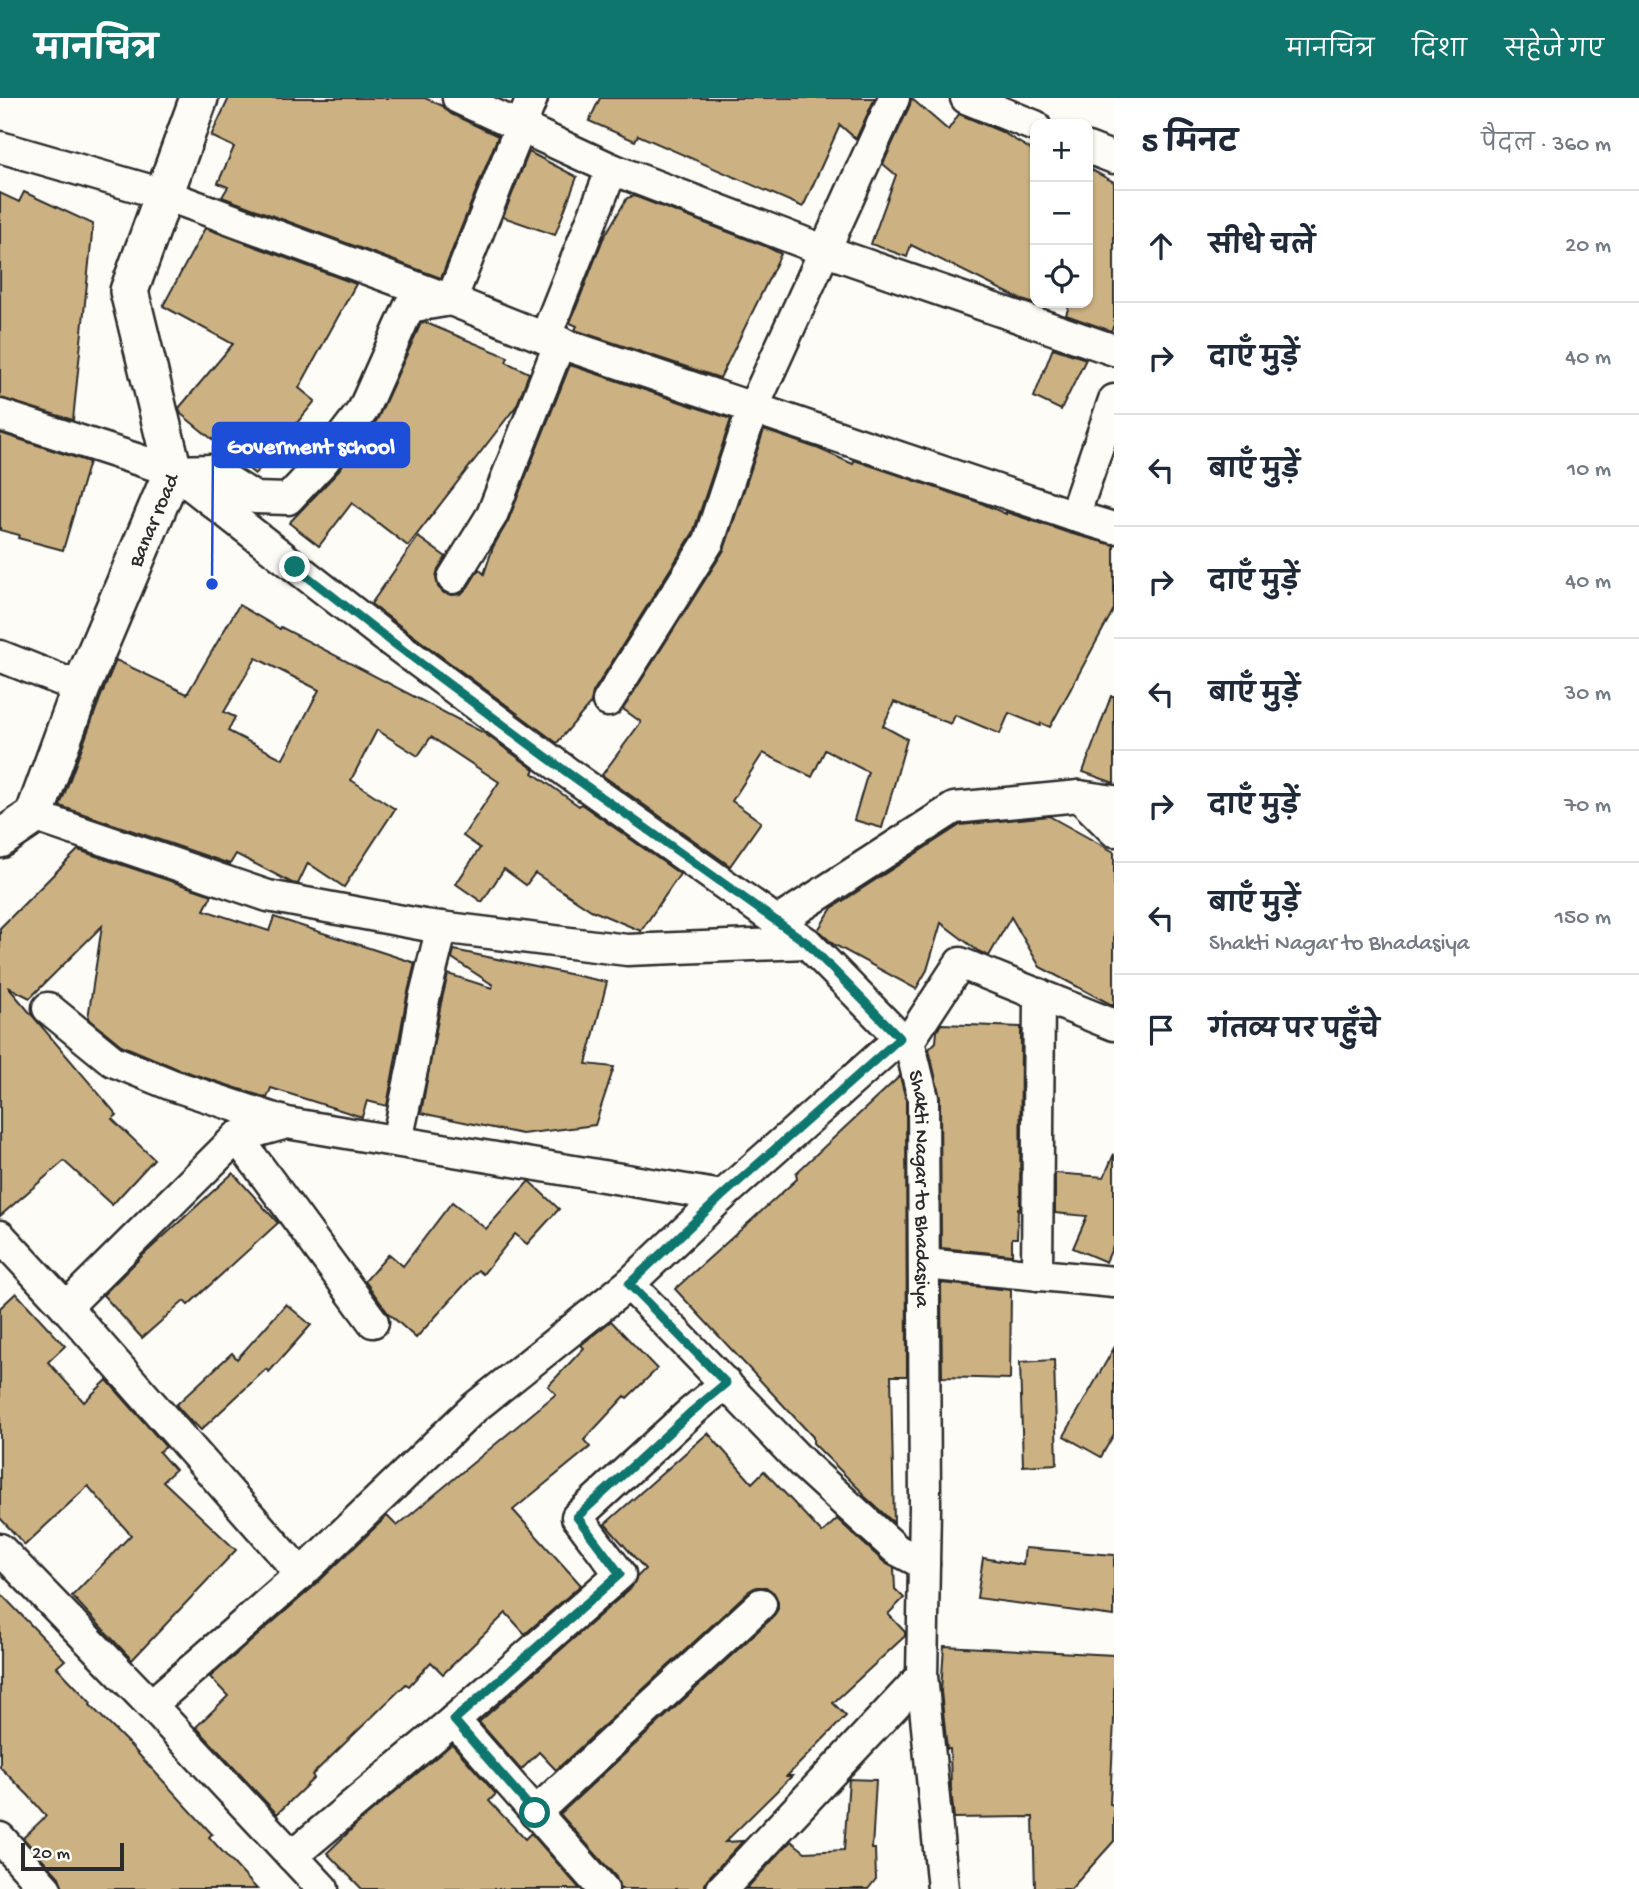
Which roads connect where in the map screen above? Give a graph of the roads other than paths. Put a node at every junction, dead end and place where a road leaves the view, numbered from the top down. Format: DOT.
graph roads {
  1 [pos="199,98"];
  2 [pos="458,98"];
  3 [pos="532,98"];
  4 [pos="894,98"];
  5 [pos="966,98"];
  6 [pos="1030,124"];
  7 [pos="520,127"];
  8 [pos="0,147"];
  9 [pos="1093,150"];
  10 [pos="1114,158"];
  11 [pos="612,169"];
  12 [pos="163,194"];
  13 [pos="825,251"];
  14 [pos="451,300"];
  15 [pos="552,340"];
  16 [pos="1114,350"];
  17 [pos="1114,400"];
  18 [pos="753,408"];
  19 [pos="0,415"];
  20 [pos="173,471"];
  21 [pos="1074,516"];
  22 [pos="1114,528"];
  23 [pos="453,578"];
  24 [pos="0,656"];
  25 [pos="81,688"];
  26 [pos="608,701"];
  27 [pos="1079,796"];
  28 [pos="1114,801"];
  29 [pos="34,816"];
  30 [pos="1114,831"];
  31 [pos="0,839"];
  32 [pos="777,922"];
  33 [pos="442,927"];
  34 [pos="807,943"];
  35 [pos="1039,994"];
  36 [pos="48,1007"];
  37 [pos="1114,1025"];
  38 [pos="904,1040"];
  39 [pos="287,1122"];
  40 [pos="237,1137"];
  41 [pos="397,1141"];
  42 [pos="722,1196"];
  43 [pos="0,1236"];
  44 [pos="924,1264"];
  45 [pos="1037,1275"];
  46 [pos="1114,1282"];
  47 [pos="629,1284"];
  48 [pos="66,1307"];
  49 [pos="373,1322"];
  50 [pos="726,1383"];
  51 [pos="0,1549"];
  52 [pos="924,1564"];
  53 [pos="301,1574"];
  54 [pos="761,1604"];
  55 [pos="922,1676"];
  56 [pos="151,1705"];
  57 [pos="454,1720"];
  58 [pos="535,1813"];
  59 [pos="0,1838"];
  60 [pos="292,1856"];
  61 [pos="46,1889"];
  62 [pos="323,1889"];
  63 [pos="603,1889"];
  64 [pos="722,1889"];
  65 [pos="943,1889"];
  1 -- 12 [label="street, Banar road"];
  2 -- 7 [label="street"];
  3 -- 7 [label="street"];
  4 -- 13 [label="street"];
  5 -- 6 [label="street"];
  7 -- 11 [label="street"];
  7 -- 14 [label="street"];
  8 -- 12 [label="street"];
  9 -- 10 [label="street"];
  11 -- 13 [label="street"];
  11 -- 15 [label="street"];
  12 -- 14 [label="street"];
  12 -- 20 [label="street, Banar road"];
  13 -- 16 [label="street"];
  13 -- 18 [label="street"];
  14 -- 15 [label="street"];
  14 -- 20 [label="street"];
  15 -- 18 [label="street"];
  15 -- 23 [label="street"];
  17 -- 21 [label="street"];
  18 -- 21 [label="street"];
  18 -- 26 [label="street"];
  19 -- 20 [label="street"];
  20 -- 25 [label="street, Banar road"];
  20 -- 32 [label="street"];
  21 -- 22 [label="street"];
  24 -- 25 [label="street"];
  25 -- 29 [label="street, Banar road"];
  27 -- 28 [label="street"];
  27 -- 30 [label="street"];
  27 -- 32 [label="street"];
  29 -- 31 [label="street"];
  29 -- 33 [label="street"];
  32 -- 34 [label="street"];
  33 -- 34 [label="street"];
  33 -- 41 [label="street"];
  34 -- 38 [label="street"];
  35 -- 37 [label="street"];
  35 -- 38 [label="street"];
  35 -- 45 [label="street"];
  36 -- 39 [label="street"];
  38 -- 42 [label="street"];
  38 -- 44 [label="street, Shakti Nagar to Bhadasiya"];
  39 -- 40 [label="street"];
  39 -- 41 [label="street"];
  40 -- 48 [label="street"];
  40 -- 49 [label="street"];
  41 -- 42 [label="street"];
  42 -- 47 [label="street"];
  43 -- 48 [label="street"];
  44 -- 45 [label="street"];
  44 -- 52 [label="street, Shakti Nagar to Bhadasiya"];
  45 -- 46 [label="street"];
  47 -- 50 [label="street"];
  47 -- 53 [label="street"];
  48 -- 53 [label="street"];
  50 -- 52 [label="street"];
  50 -- 57 [label="street"];
  51 -- 56 [label="street"];
  52 -- 55 [label="street, Shakti Nagar to Bhadasiya"];
  53 -- 56 [label="street"];
  54 -- 58 [label="street"];
  55 -- 64 [label="street"];
  55 -- 65 [label="street, Shakti Nagar to Bhadasiya"];
  56 -- 60 [label="street"];
  57 -- 58 [label="street"];
  57 -- 60 [label="street"];
  58 -- 63 [label="street"];
  59 -- 61 [label="street"];
  60 -- 62 [label="street"];
}
